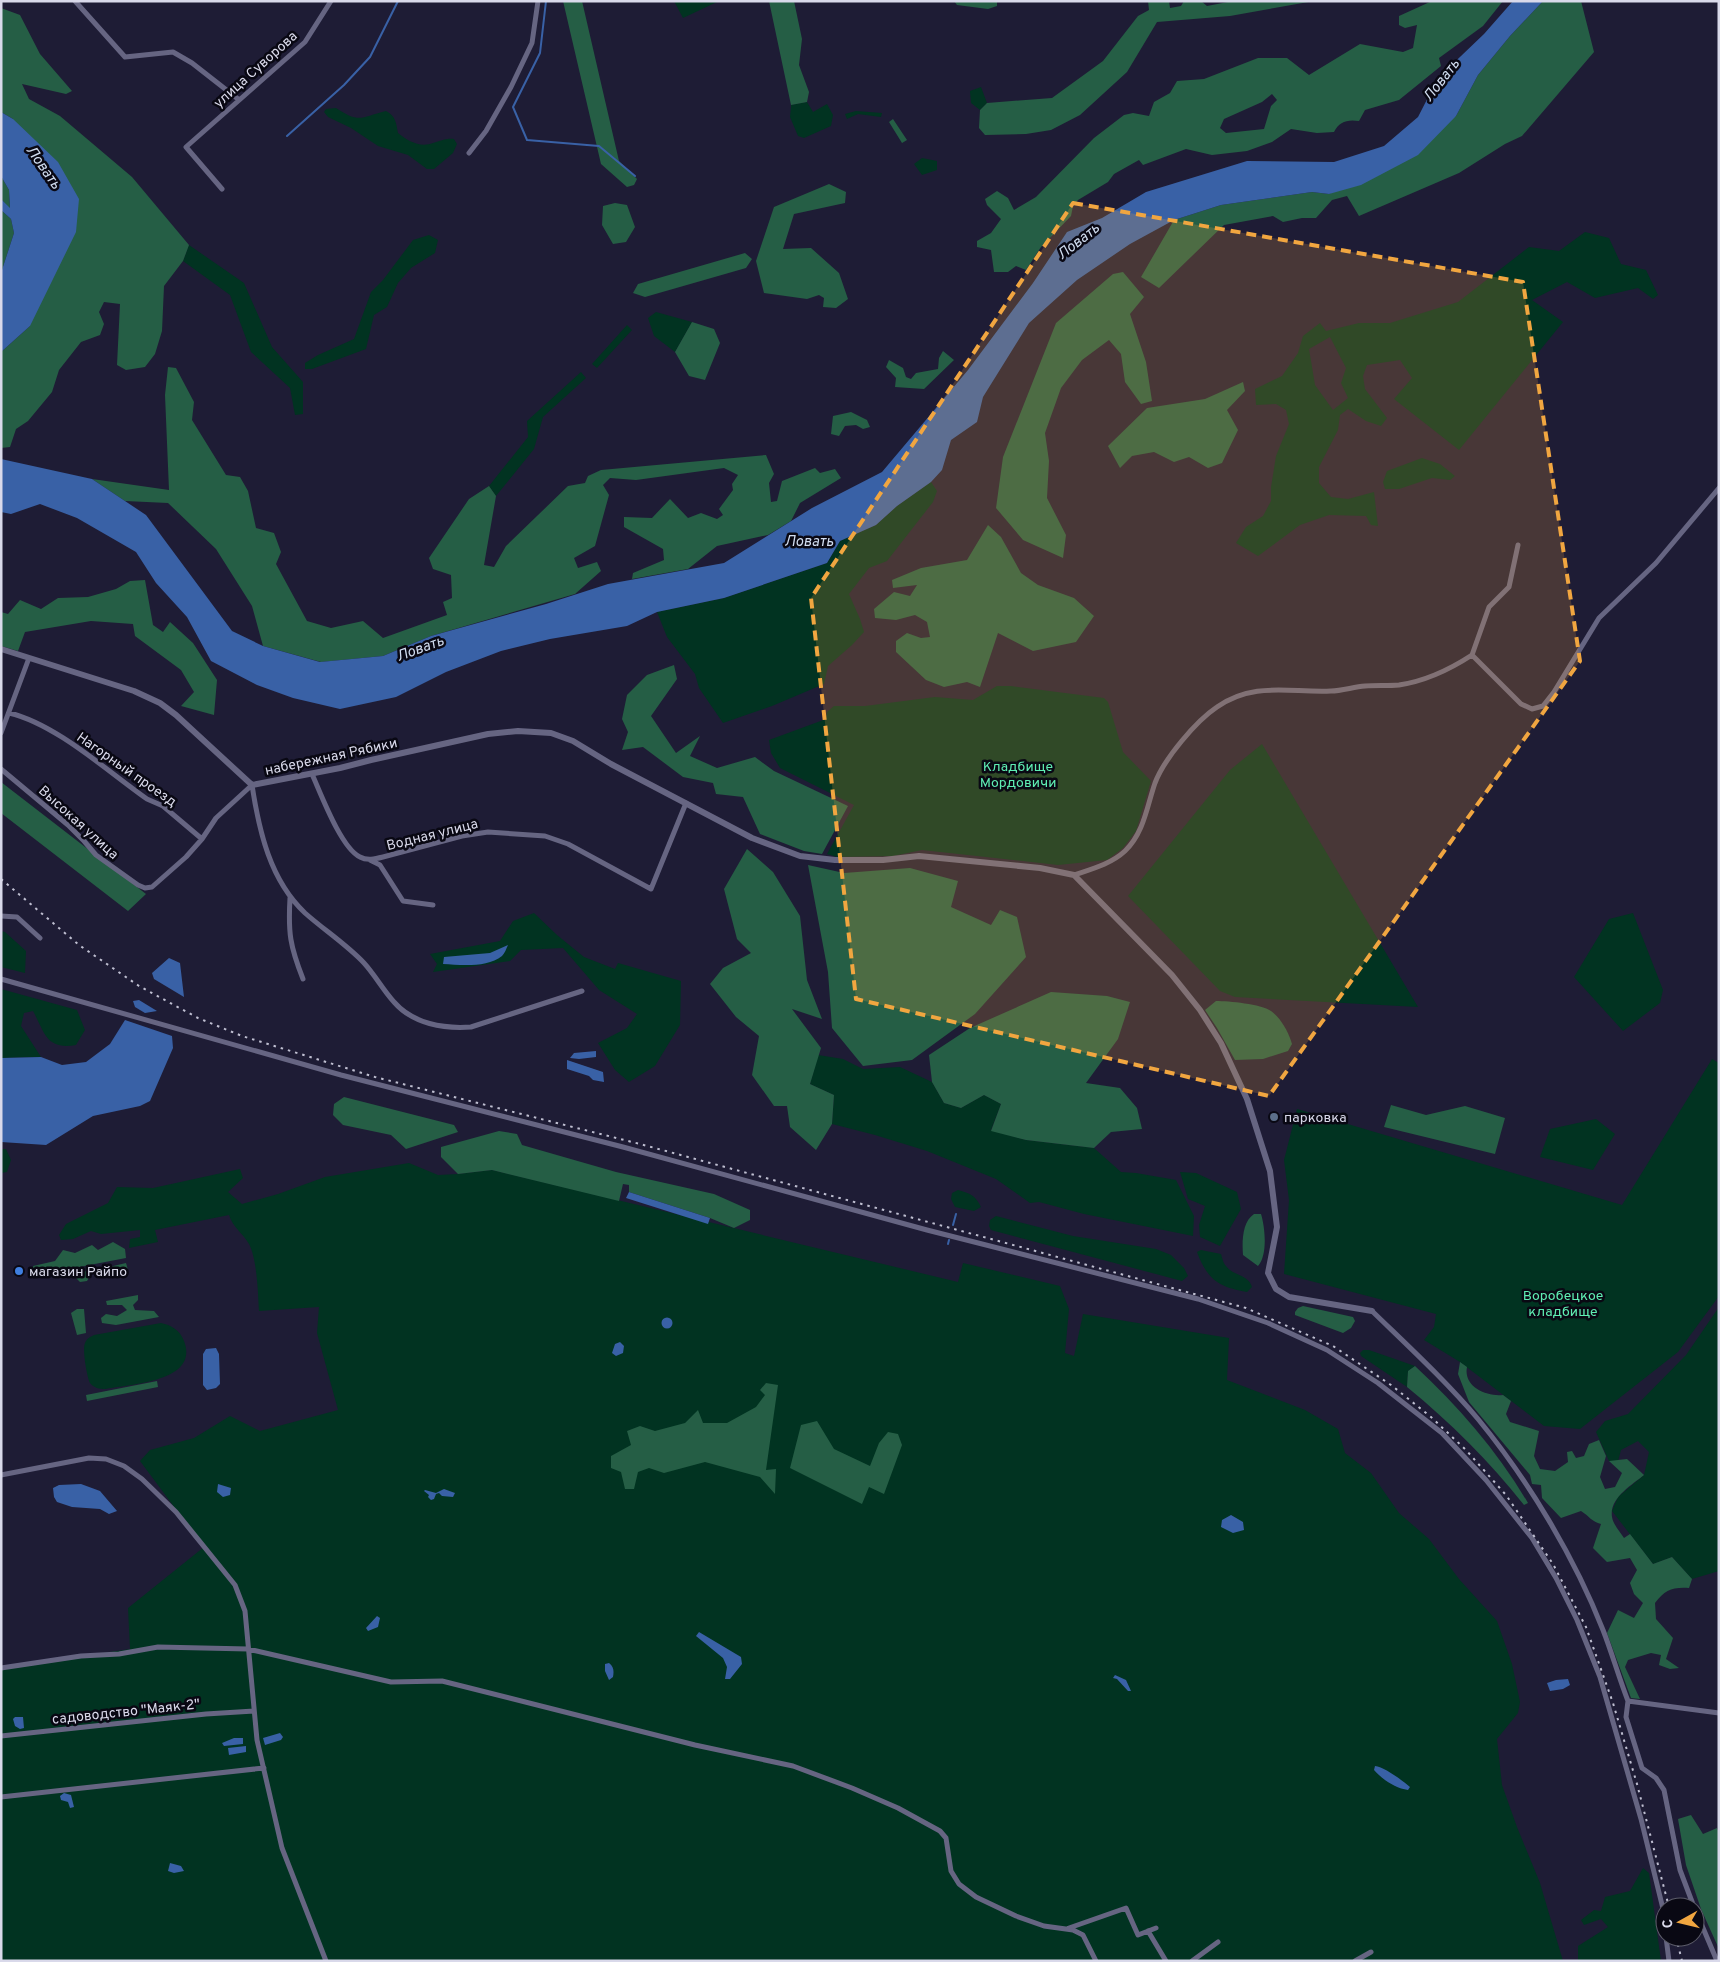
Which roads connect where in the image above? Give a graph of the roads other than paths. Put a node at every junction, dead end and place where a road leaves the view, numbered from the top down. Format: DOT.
graph roads {
  1 [pos="75,1"];
  2 [pos="331,1"];
  3 [pos="538,1"];
  4 [pos="238,99"];
  5 [pos="469,153"];
  6 [pos="222,189"];
  7 [pos="1719,488"];
  8 [pos="1518,545"];
  9 [pos="1,649"];
  10 [pos="1472,655"];
  11 [pos="29,658"];
  12 [pos="9,713"];
  13 [pos="1,733"];
  14 [pos="1,769"];
  15 [pos="312,774"];
  16 [pos="252,785"];
  17 [pos="686,803"];
  18 [pos="202,839"];
  19 [pos="370,860"];
  20 [pos="1074,875"];
  21 [pos="290,898"];
  22 [pos="433,905"];
  23 [pos="1,916"];
  24 [pos="40,938"];
  25 [pos="1,979"];
  26 [pos="302,979"];
  27 [pos="582,991"];
  28 [pos="1372,1311"];
  29 [pos="1,1475"];
  30 [pos="248,1649"];
  31 [pos="1,1668"];
  32 [pos="1628,1701"];
  33 [pos="254,1711"];
  34 [pos="1719,1713"];
  35 [pos="1,1736"];
  36 [pos="264,1768"];
  37 [pos="1,1797"];
  38 [pos="1660,1897"];
  39 [pos="1691,1897"];
  40 [pos="1156,1928"];
  41 [pos="1066,1929"];
  42 [pos="1148,1931"];
  43 [pos="1705,1932"];
  44 [pos="1218,1942"];
  45 [pos="1667,1947"];
  46 [pos="1370,1952"];
  47 [pos="326,1961"];
  48 [pos="1096,1961"];
  49 [pos="1166,1961"];
  50 [pos="1192,1961"];
  51 [pos="1355,1961"];
  52 [pos="1668,1961"];
  53 [pos="1717,1961"];
  1 -- 4 [label="street"];
  2 -- 4 [label="street, улица Суворова"];
  3 -- 5 [label="street"];
  4 -- 6 [label="street, улица Суворова"];
  7 -- 10 [label="street"];
  8 -- 10 [label="street"];
  9 -- 11 [label="street, набережная Рябики"];
  10 -- 20 [label="street"];
  11 -- 12 [label="street"];
  11 -- 16 [label="street, набережная Рябики"];
  12 -- 13 [label="street"];
  12 -- 18 [label="street, Нагорный проезд"];
  14 -- 18 [label="street, Высокая улица"];
  15 -- 16 [label="street, набережная Рябики"];
  15 -- 17 [label="street, набережная Рябики"];
  15 -- 19 [label="street, Водная улица"];
  16 -- 18 [label="street"];
  16 -- 21 [label="street"];
  17 -- 19 [label="street, Водная улица"];
  17 -- 20 [label="street, набережная Рябики"];
  19 -- 22 [label="street"];
  20 -- 28 [label="street"];
  21 -- 26 [label="street"];
  21 -- 27 [label="street"];
  23 -- 24 [label="street"];
  25 -- 38 [label="street"];
  28 -- 32 [label="street"];
  29 -- 30 [label="street"];
  30 -- 31 [label="street"];
  30 -- 33 [label="street"];
  30 -- 41 [label="street"];
  32 -- 34 [label="street"];
  32 -- 39 [label="street"];
  33 -- 35 [label="street, садоводство \"Маяк-2\""];
  33 -- 36 [label="street"];
  36 -- 37 [label="street"];
  36 -- 47 [label="street"];
  40 -- 42 [label="street"];
  41 -- 42 [label="street"];
  41 -- 48 [label="street"];
  42 -- 49 [label="street"];
  43 -- 53 [label="street"];
  44 -- 50 [label="street"];
  45 -- 52 [label="street"];
  46 -- 51 [label="street"];
}
